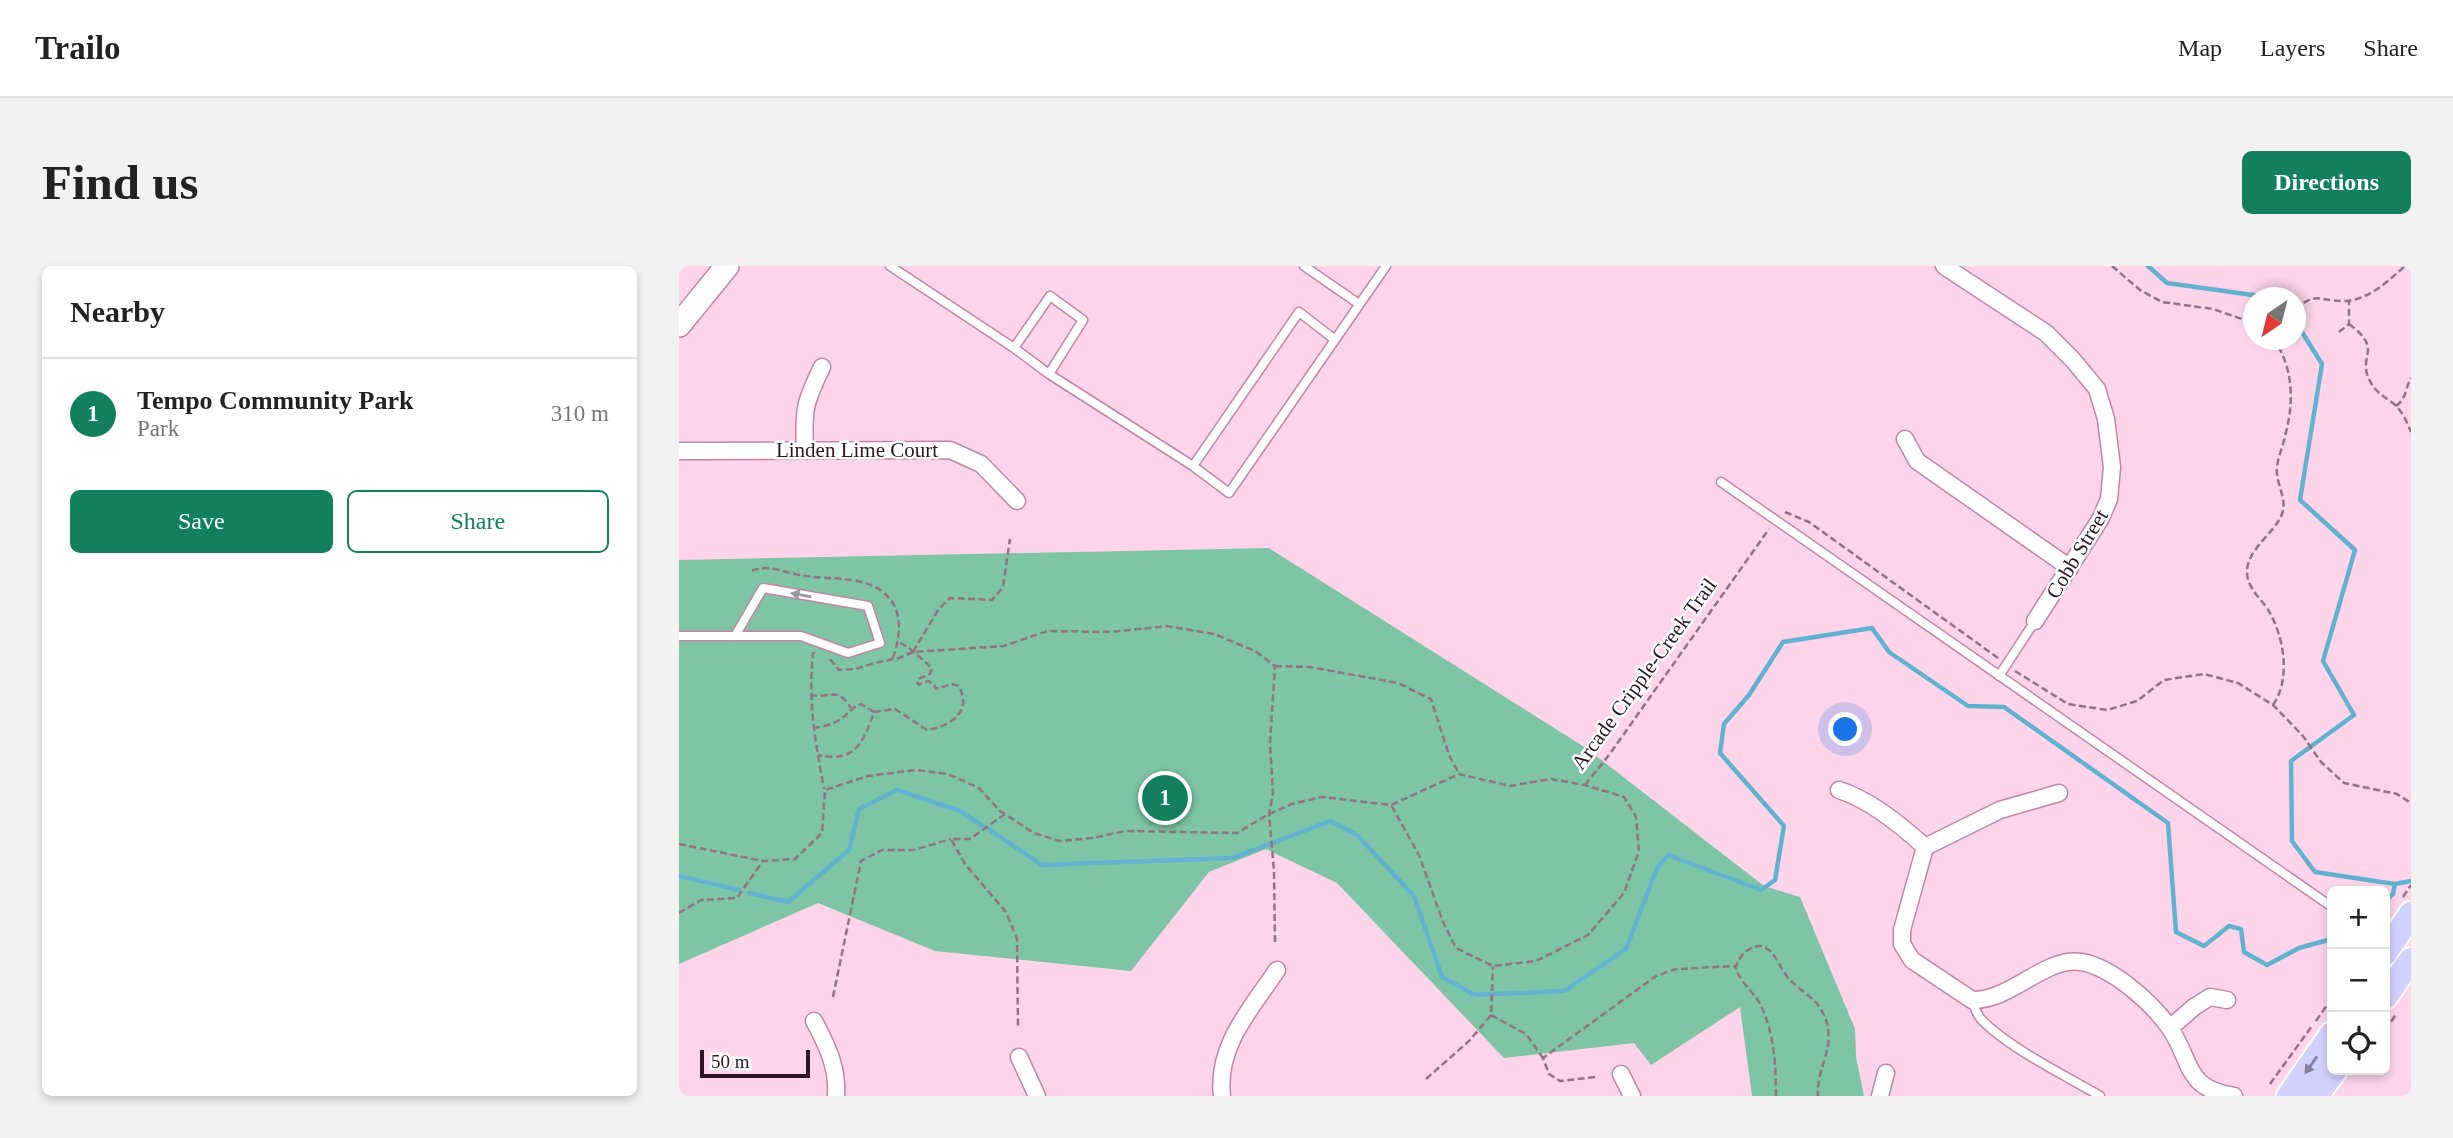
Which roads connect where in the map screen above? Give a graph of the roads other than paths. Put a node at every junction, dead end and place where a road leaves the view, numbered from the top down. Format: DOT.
graph roads {
  1 [pos="727,266"];
  2 [pos="890,266"];
  3 [pos="1304,266"];
  4 [pos="1944,266"];
  5 [pos="1383,267"];
  6 [pos="1359,304"];
  7 [pos="679,325"];
  8 [pos="1334,339"];
  9 [pos="1014,348"];
  10 [pos="822,366"];
  11 [pos="1049,374"];
  12 [pos="1905,439"];
  13 [pos="805,449"];
  14 [pos="679,451"];
  15 [pos="1193,466"];
  16 [pos="1721,482"];
  17 [pos="1017,501"];
  18 [pos="2070,568"];
  19 [pos="2035,621"];
  20 [pos="679,636"];
  21 [pos="735,636"];
  22 [pos="1999,676"];
  23 [pos="1839,790"];
  24 [pos="2059,793"];
  25 [pos="1925,846"];
  26 [pos="2409,903"];
  27 [pos="2327,904"];
  28 [pos="2390,940"];
  29 [pos="1277,970"];
  30 [pos="1972,1000"];
  31 [pos="2227,1000"];
  32 [pos="814,1021"];
  33 [pos="2170,1028"];
  34 [pos="2327,1039"];
  35 [pos="1019,1057"];
  36 [pos="1886,1073"];
  37 [pos="1621,1074"];
  38 [pos="2331,1075"];
  39 [pos="2279,1090"];
  40 [pos="2224,1095"];
  41 [pos="836,1096"];
  42 [pos="1037,1096"];
  43 [pos="1221,1096"];
  44 [pos="1632,1096"];
  45 [pos="1880,1096"];
  46 [pos="2100,1096"];
  47 [pos="2316,1096"];
  1 -- 7 [label="main road"];
  2 -- 9 [label="lane"];
  3 -- 6 [label="lane"];
  4 -- 18 [label="street, Cobb Street"];
  5 -- 6 [label="lane"];
  6 -- 8 [label="lane"];
  8 -- 15 [label="lane"];
  8 -- 15 [label="lane"];
  9 -- 11 [label="lane"];
  9 -- 11 [label="lane"];
  10 -- 13 [label="street"];
  11 -- 15 [label="lane"];
  12 -- 18 [label="street"];
  13 -- 14 [label="street, Linden Lime Court"];
  13 -- 17 [label="street, Linden Lime Court"];
  16 -- 22 [label="lane"];
  18 -- 19 [label="street, Cobb Street"];
  19 -- 22 [label="lane"];
  20 -- 21 [label="lane"];
  21 -- 21 [label="lane, one-way"];
  22 -- 27 [label="lane"];
  23 -- 25 [label="street"];
  24 -- 25 [label="street"];
  25 -- 30 [label="street"];
  26 -- 28 [label="main road"];
  29 -- 43 [label="street"];
  30 -- 33 [label="street"];
  30 -- 46 [label="lane"];
  31 -- 33 [label="street"];
  32 -- 41 [label="street"];
  33 -- 40 [label="street"];
  34 -- 39 [label="main road, one-way"];
  35 -- 42 [label="street"];
  36 -- 45 [label="street"];
  37 -- 44 [label="street"];
  38 -- 47 [label="main road"];
}
